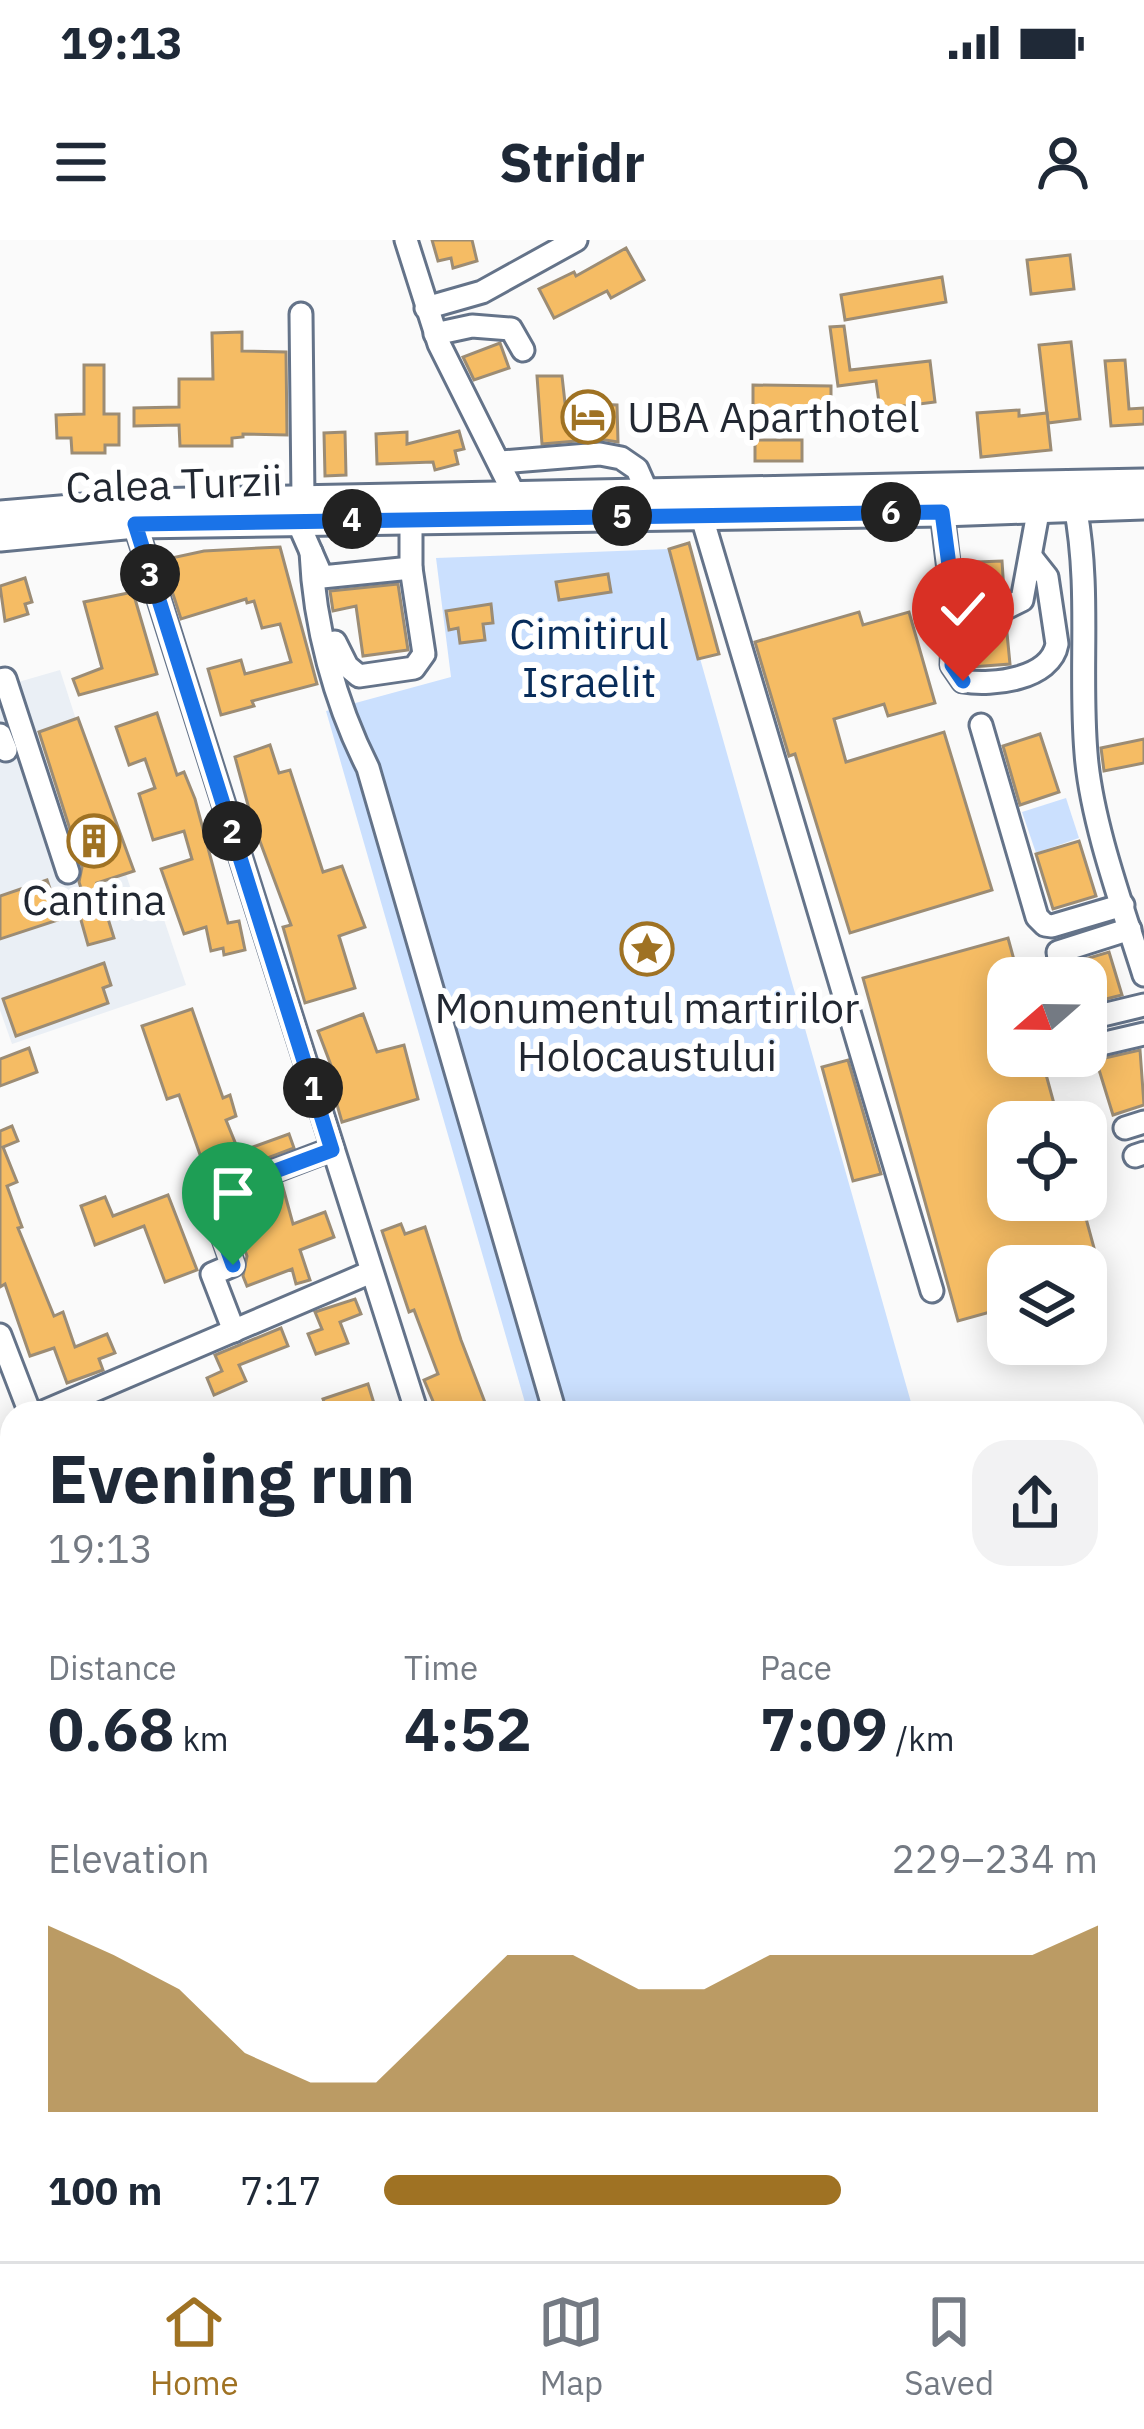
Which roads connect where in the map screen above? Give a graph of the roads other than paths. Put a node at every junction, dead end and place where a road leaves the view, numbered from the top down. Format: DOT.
graph roads {
  1 [pos="406,240"];
  2 [pos="576,240"];
  3 [pos="426,308"];
  4 [pos="301,314"];
  5 [pos="435,334"];
  6 [pos="523,350"];
  7 [pos="500,462"];
  8 [pos="1144,483"];
  9 [pos="648,494"];
  10 [pos="515,496"];
  11 [pos="1144,505"];
  12 [pos="1075,506"];
  13 [pos="1039,507"];
  14 [pos="300,509"];
  15 [pos="942,512"];
  16 [pos="0,514"];
  17 [pos="701,514"];
  18 [pos="411,518"];
  19 [pos="135,524"];
  20 [pos="0,536"];
  21 [pos="311,552"];
  22 [pos="1032,558"];
  23 [pos="411,568"];
  24 [pos="322,577"];
  25 [pos="1006,608"];
  26 [pos="980,610"];
  27 [pos="955,611"];
  28 [pos="0,680"];
  29 [pos="981,725"];
  30 [pos="7,738"];
  31 [pos="68,872"];
  32 [pos="1123,904"];
  33 [pos="1130,929"];
  34 [pos="1059,957"];
  35 [pos="1144,975"];
  36 [pos="1144,1005"];
  37 [pos="1107,1014"];
  38 [pos="1144,1034"];
  39 [pos="1107,1043"];
  40 [pos="332,1150"];
  41 [pos="371,1272"];
  42 [pos="932,1291"];
  43 [pos="234,1331"];
  44 [pos="0,1335"];
  45 [pos="25,1401"];
  46 [pos="68,1401"];
  47 [pos="413,1401"];
  48 [pos="552,1401"];
  1 -- 3 [label="street"];
  2 -- 3 [label="street"];
  3 -- 5 [label="street"];
  4 -- 14 [label="street"];
  5 -- 6 [label="street"];
  5 -- 7 [label="street"];
  7 -- 9 [label="street"];
  7 -- 10 [label="street"];
  8 -- 9 [label="main road, Calea Turzii"];
  9 -- 10 [label="main road, Calea Turzii"];
  10 -- 14 [label="main road, Calea Turzii"];
  11 -- 12 [label="main road, Calea Turzii"];
  12 -- 13 [label="main road, Calea Turzii"];
  12 -- 32 [label="street"];
  13 -- 15 [label="main road, Calea Turzii"];
  13 -- 22 [label="street"];
  14 -- 16 [label="main road, Calea Turzii"];
  14 -- 18 [label="main road, Calea Turzii"];
  14 -- 19 [label="main road, Calea Turzii"];
  14 -- 21 [label="street"];
  15 -- 17 [label="main road, Calea Turzii"];
  15 -- 27 [label="street"];
  17 -- 18 [label="main road, Calea Turzii"];
  17 -- 42 [label="street"];
  18 -- 23 [label="street"];
  19 -- 20 [label="main road, Calea Turzii"];
  19 -- 40 [label="street"];
  21 -- 24 [label="street"];
  21 -- 48 [label="street"];
  22 -- 25 [label="street"];
  22 -- 27 [label="street"];
  23 -- 24 [label="street"];
  23 -- 24 [label="street"];
  26 -- 27 [label="street"];
  28 -- 30 [label="street"];
  29 -- 32 [label="street"];
  30 -- 31 [label="street"];
  32 -- 33 [label="street"];
  33 -- 34 [label="street"];
  33 -- 35 [label="street"];
  36 -- 37 [label="street"];
  38 -- 39 [label="street"];
  40 -- 41 [label="street"];
  40 -- 43 [label="street"];
  41 -- 43 [label="street"];
  41 -- 47 [label="street"];
  43 -- 46 [label="street"];
  44 -- 45 [label="street"];
}
